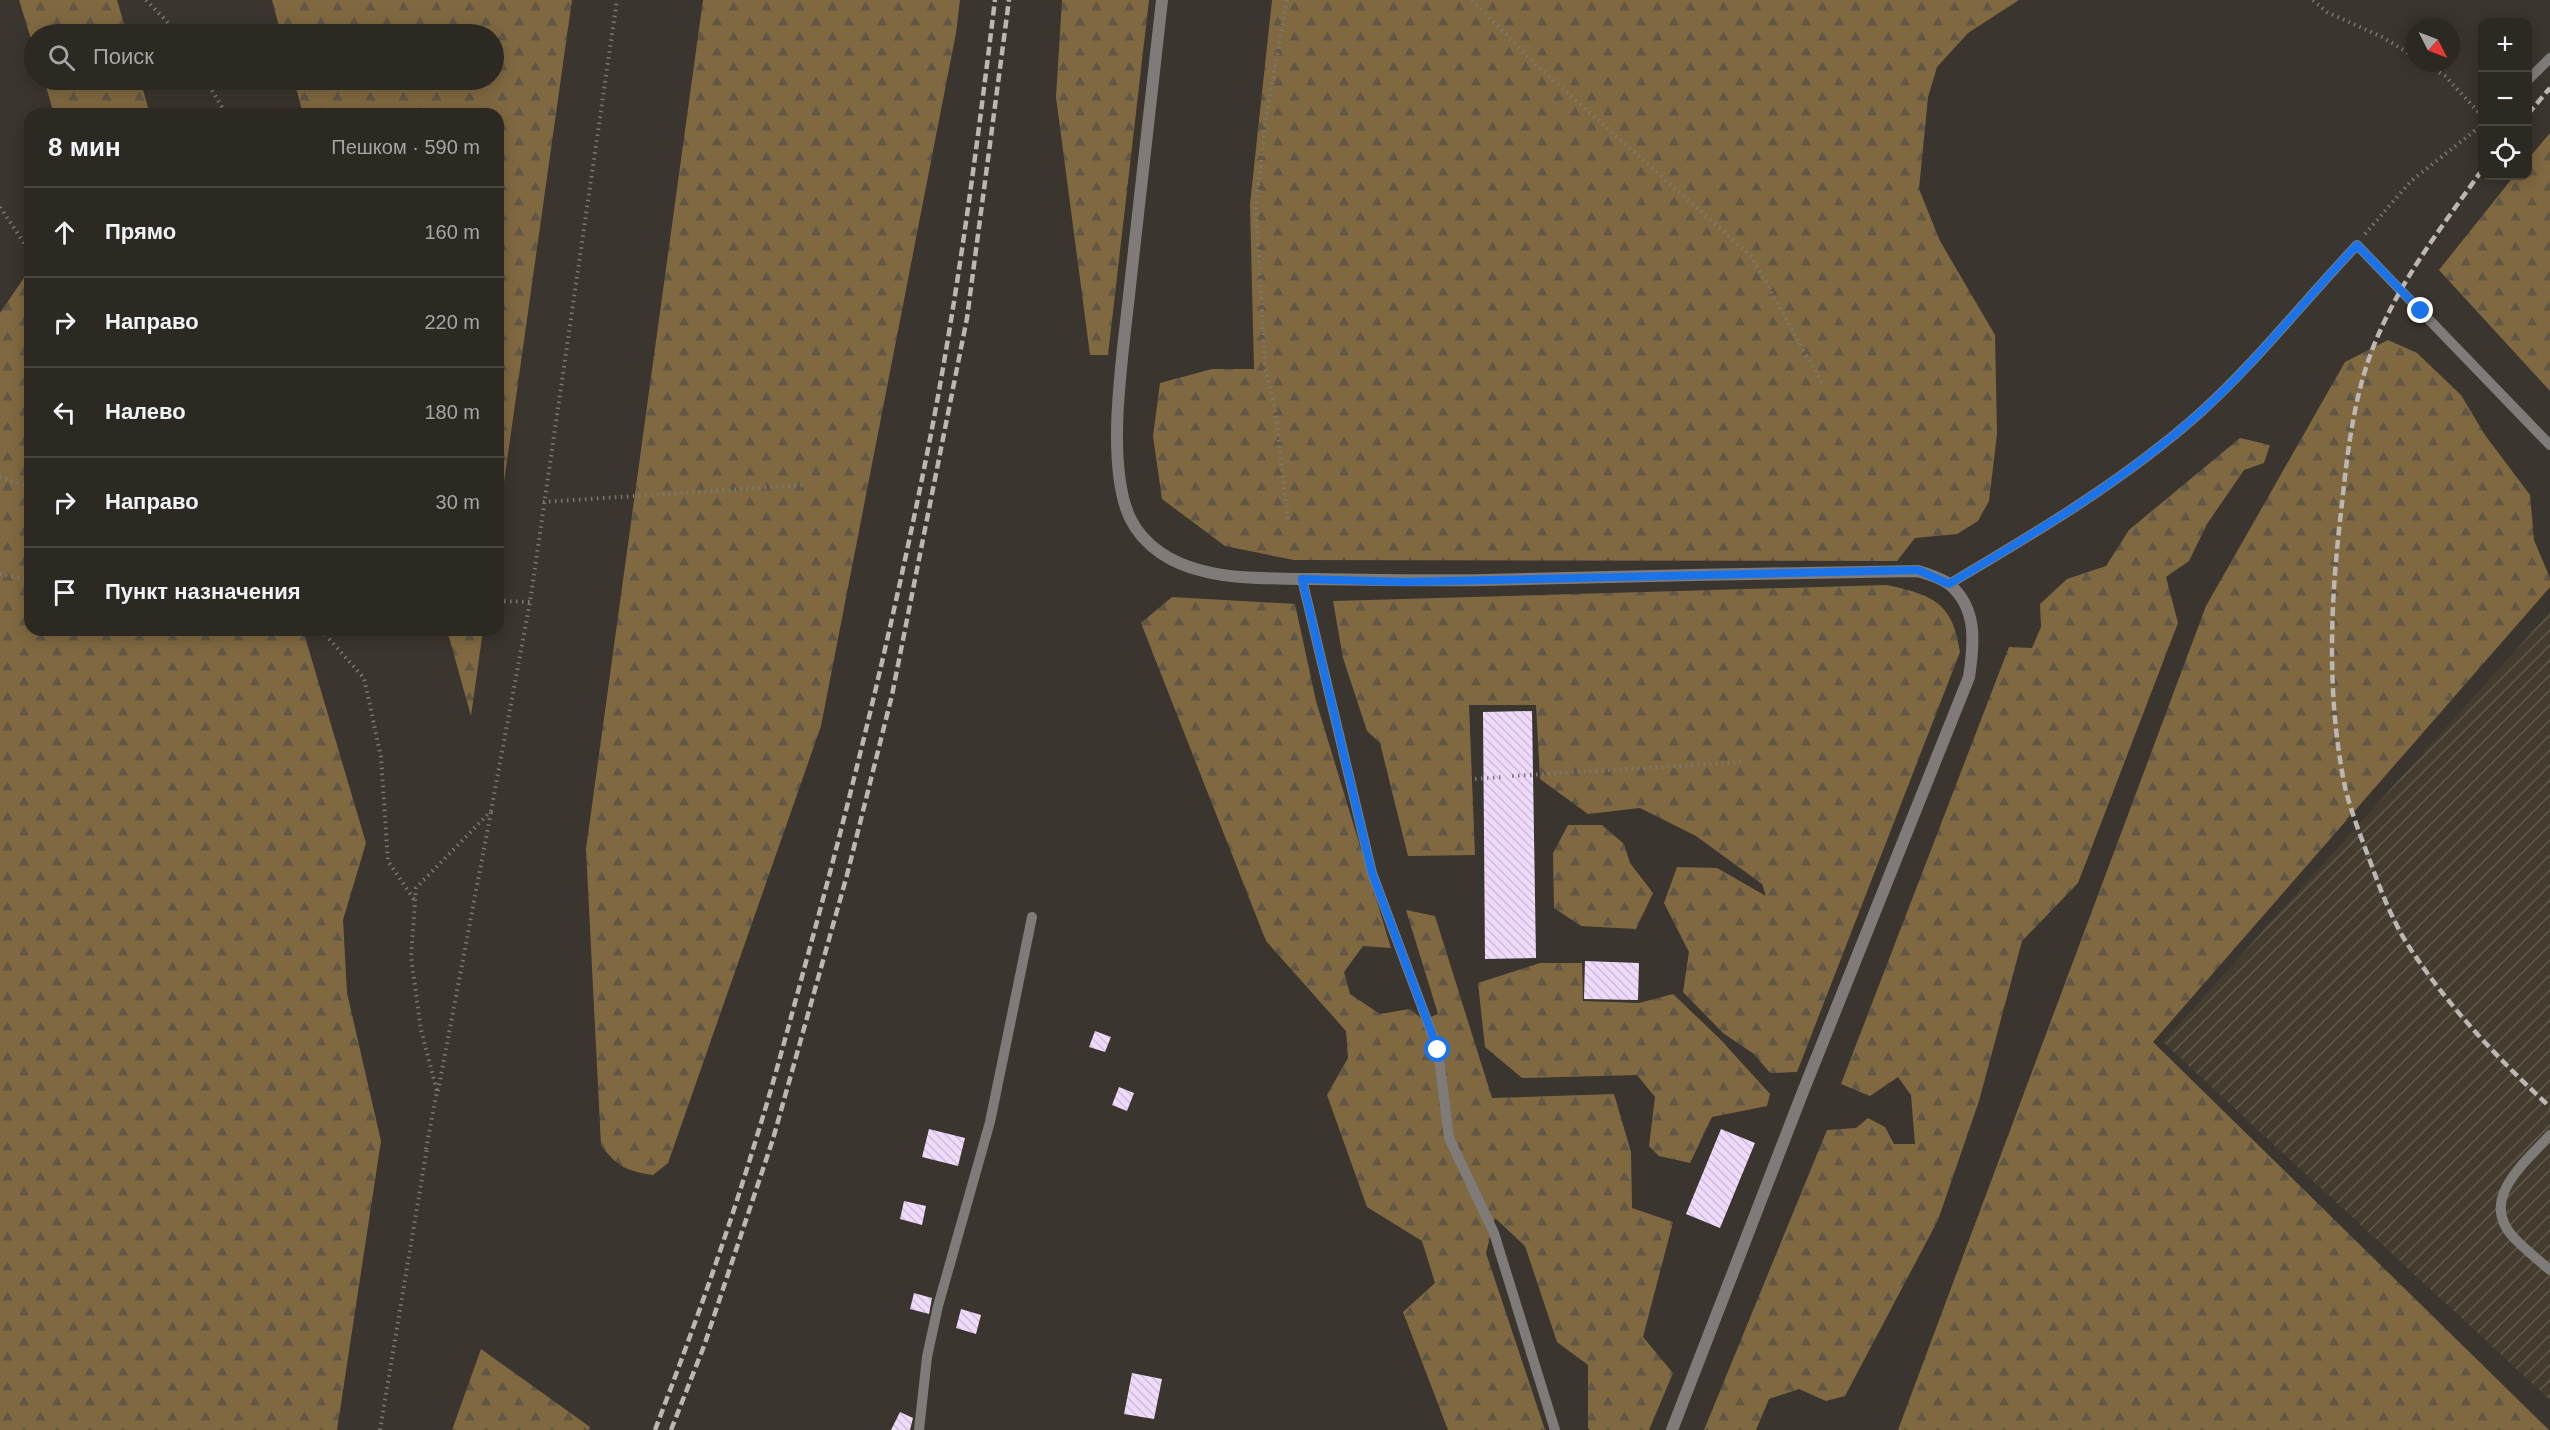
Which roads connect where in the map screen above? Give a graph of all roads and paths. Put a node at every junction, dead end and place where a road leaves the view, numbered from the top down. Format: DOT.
graph roads {
  1 [pos="146,0"];
  2 [pos="618,0"];
  3 [pos="1162,0"];
  4 [pos="1287,0"];
  5 [pos="1472,0"];
  6 [pos="2313,0"];
  7 [pos="169,24"];
  8 [pos="2406,52"];
  9 [pos="2550,58"];
  10 [pos="2439,72"];
  11 [pos="2532,76"];
  12 [pos="212,90"];
  13 [pos="222,108"];
  14 [pos="2478,112"];
  15 [pos="2481,126"];
  16 [pos="0,207"];
  17 [pos="24,243"];
  18 [pos="2357,245"];
  19 [pos="1822,385"];
  20 [pos="2550,445"];
  21 [pos="0,477"];
  22 [pos="24,485"];
  23 [pos="803,485"];
  24 [pos="543,502"];
  25 [pos="1288,519"];
  26 [pos="0,574"];
  27 [pos="24,579"];
  28 [pos="1302,579"];
  29 [pos="1949,584"];
  30 [pos="504,601"];
  31 [pos="530,602"];
  32 [pos="326,636"];
  33 [pos="1742,762"];
  34 [pos="1512,776"];
  35 [pos="1503,777"];
  36 [pos="1475,779"];
  37 [pos="491,811"];
  38 [pos="415,902"];
  39 [pos="1032,917"];
  40 [pos="2550,1135"];
  41 [pos="426,1149"];
  42 [pos="2550,1270"];
  43 [pos="380,1430"];
  44 [pos="919,1430"];
  45 [pos="1555,1430"];
  46 [pos="1672,1430"];
  1 -- 7 [label="path"];
  2 -- 24 [label="path"];
  3 -- 28 [label="street"];
  4 -- 25 [label="path"];
  5 -- 19 [label="path"];
  6 -- 8 [label="path"];
  9 -- 11 [label="lane"];
  10 -- 14 [label="path"];
  12 -- 13 [label="path"];
  15 -- 18 [label="path"];
  16 -- 17 [label="path"];
  18 -- 20 [label="lane"];
  18 -- 29 [label="lane"];
  21 -- 22 [label="path"];
  23 -- 24 [label="path"];
  24 -- 31 [label="path"];
  26 -- 27 [label="path"];
  28 -- 29 [label="street"];
  28 -- 45 [label="lane"];
  29 -- 46 [label="street"];
  30 -- 31 [label="path"];
  31 -- 37 [label="path"];
  32 -- 38 [label="path"];
  33 -- 34 [label="path"];
  35 -- 36 [label="path"];
  37 -- 38 [label="path"];
  37 -- 41 [label="path"];
  38 -- 41 [label="path"];
  39 -- 44 [label="lane"];
  40 -- 42 [label="lane"];
  41 -- 43 [label="path"];
}
